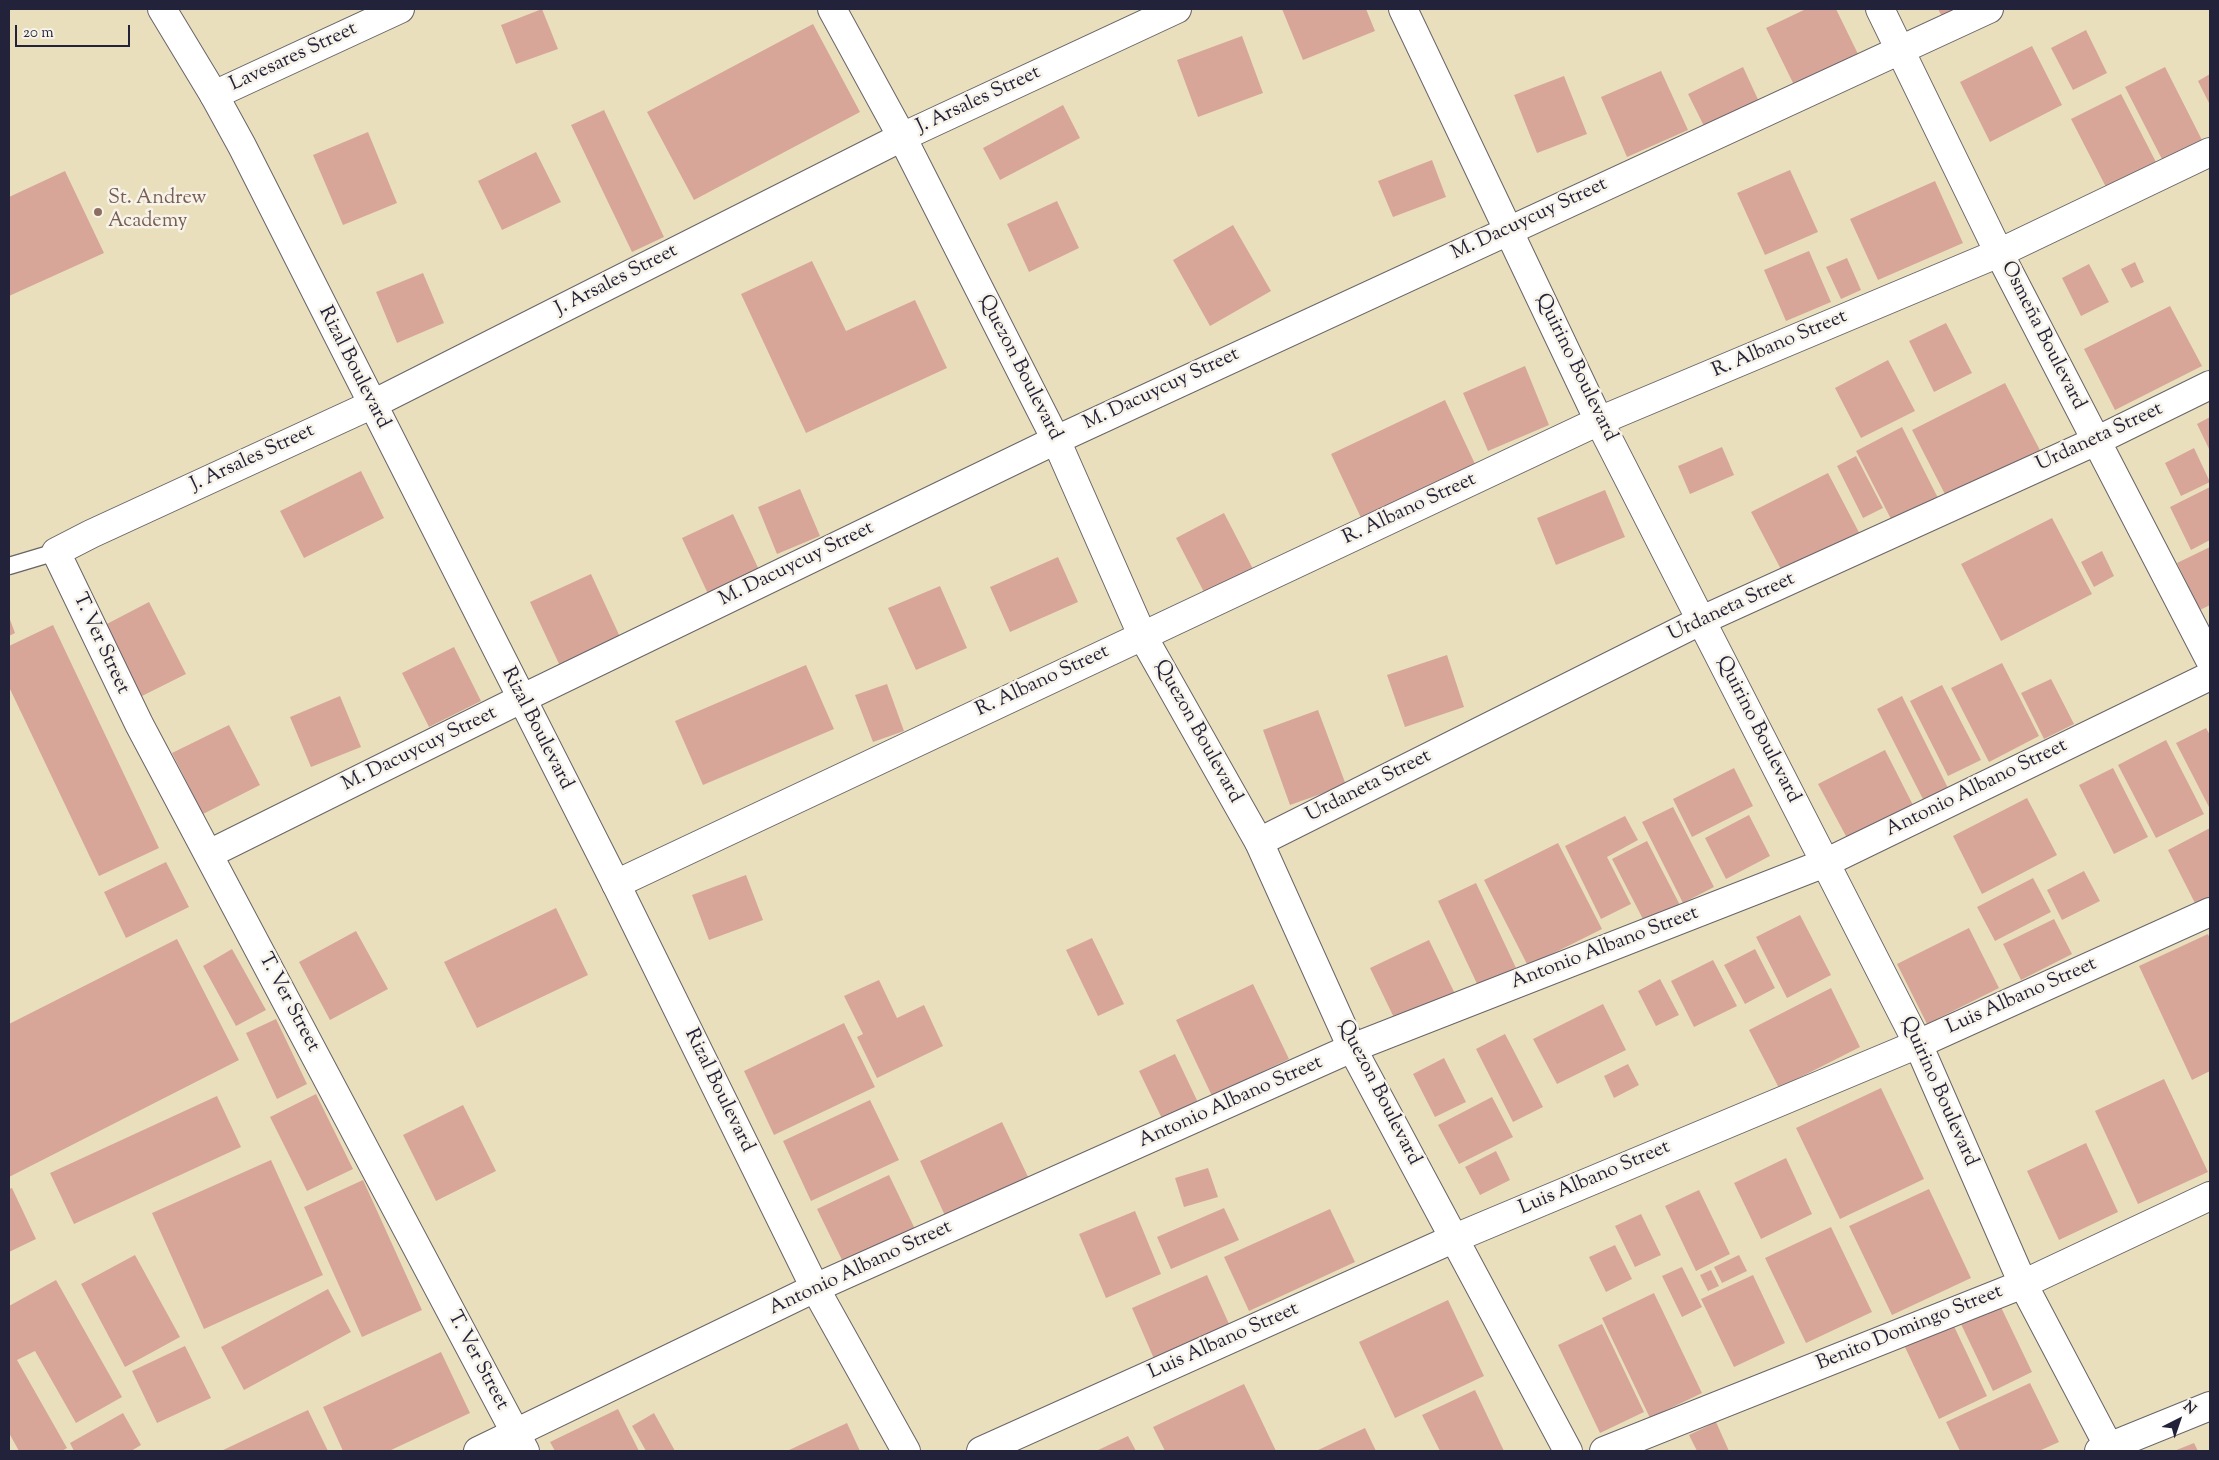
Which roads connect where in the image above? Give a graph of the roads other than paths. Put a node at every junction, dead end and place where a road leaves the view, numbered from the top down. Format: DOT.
graph roads {
  1 [pos="162,9"];
  2 [pos="400,9"];
  3 [pos="832,9"];
  4 [pos="1177,9"];
  5 [pos="1403,9"];
  6 [pos="1880,9"];
  7 [pos="1989,9"];
  8 [pos="1900,50"];
  9 [pos="214,95"];
  10 [pos="902,137"];
  11 [pos="2210,152"];
  12 [pos="1508,229"];
  13 [pos="1999,253"];
  14 [pos="2210,385"];
  15 [pos="372,405"];
  16 [pos="1599,421"];
  17 [pos="1056,440"];
  18 [pos="2096,441"];
  19 [pos="56,552"];
  20 [pos="9,566"];
  21 [pos="1700,621"];
  22 [pos="1142,635"];
  23 [pos="2210,660"];
  24 [pos="2210,676"];
  25 [pos="521,700"];
  26 [pos="1259,842"];
  27 [pos="209,854"];
  28 [pos="1825,863"];
  29 [pos="616,884"];
  30 [pos="2210,912"];
  31 [pos="1918,1044"];
  32 [pos="1352,1048"];
  33 [pos="2210,1196"];
  34 [pos="1455,1238"];
  35 [pos="2023,1284"];
  36 [pos="815,1288"];
  37 [pos="2210,1406"];
  38 [pos="520,1442"];
  39 [pos="2106,1450"];
  40 [pos="478,1451"];
  41 [pos="906,1451"];
  42 [pos="981,1451"];
  43 [pos="1568,1451"];
  44 [pos="1604,1451"];
  1 -- 9 [label="street, Rizal Boulevard"];
  2 -- 9 [label="street, Lavesares Street"];
  3 -- 10 [label="street, Quezon Boulevard"];
  4 -- 10 [label="street, J. Arsales Street"];
  5 -- 12 [label="street, Quirino Boulevard"];
  6 -- 8 [label="street, Osmeña Boulevard"];
  7 -- 8 [label="street, M. Dacuycuy Street"];
  8 -- 12 [label="street, M. Dacuycuy Street"];
  8 -- 13 [label="street, Osmeña Boulevard"];
  9 -- 15 [label="street, Rizal Boulevard"];
  10 -- 15 [label="street, J. Arsales Street"];
  10 -- 17 [label="street, Quezon Boulevard"];
  11 -- 13 [label="street, R. Albano Street"];
  12 -- 16 [label="street, Quirino Boulevard"];
  12 -- 17 [label="street, M. Dacuycuy Street"];
  13 -- 16 [label="street, R. Albano Street"];
  13 -- 18 [label="street, Osmeña Boulevard"];
  14 -- 18 [label="street, Urdaneta Street"];
  15 -- 19 [label="street, J. Arsales Street"];
  15 -- 25 [label="street, Rizal Boulevard"];
  16 -- 21 [label="street, Quirino Boulevard"];
  16 -- 22 [label="street, R. Albano Street"];
  17 -- 22 [label="street, Quezon Boulevard"];
  17 -- 25 [label="street, M. Dacuycuy Street"];
  18 -- 21 [label="street, Urdaneta Street"];
  18 -- 23 [label="street, Osmeña Boulevard"];
  19 -- 20 [label="lane"];
  19 -- 27 [label="street, T. Ver Street"];
  21 -- 26 [label="street, Urdaneta Street"];
  21 -- 28 [label="street, Quirino Boulevard"];
  22 -- 26 [label="street, Quezon Boulevard"];
  22 -- 29 [label="street, R. Albano Street"];
  24 -- 28 [label="street, Antonio Albano Street"];
  25 -- 27 [label="street, M. Dacuycuy Street"];
  25 -- 29 [label="street, Rizal Boulevard"];
  26 -- 32 [label="street, Quezon Boulevard"];
  27 -- 38 [label="street, T. Ver Street"];
  28 -- 31 [label="street, Quirino Boulevard"];
  28 -- 32 [label="street, Antonio Albano Street"];
  29 -- 36 [label="street, Rizal Boulevard"];
  30 -- 31 [label="street, Luis Albano Street"];
  31 -- 34 [label="street, Luis Albano Street"];
  31 -- 35 [label="street, Quirino Boulevard"];
  32 -- 34 [label="street, Quezon Boulevard"];
  32 -- 36 [label="street, Antonio Albano Street"];
  33 -- 35 [label="street, Benito Domingo Street"];
  34 -- 42 [label="street, Luis Albano Street"];
  34 -- 43 [label="street, Quezon Boulevard"];
  35 -- 39 [label="street, Quirino Boulevard"];
  35 -- 44 [label="street, Benito Domingo Street"];
  36 -- 38 [label="street, Antonio Albano Street"];
  36 -- 41 [label="street, Rizal Boulevard"];
  37 -- 39 [label="street"];
  38 -- 40 [label="street, Antonio Albano Street"];
}
